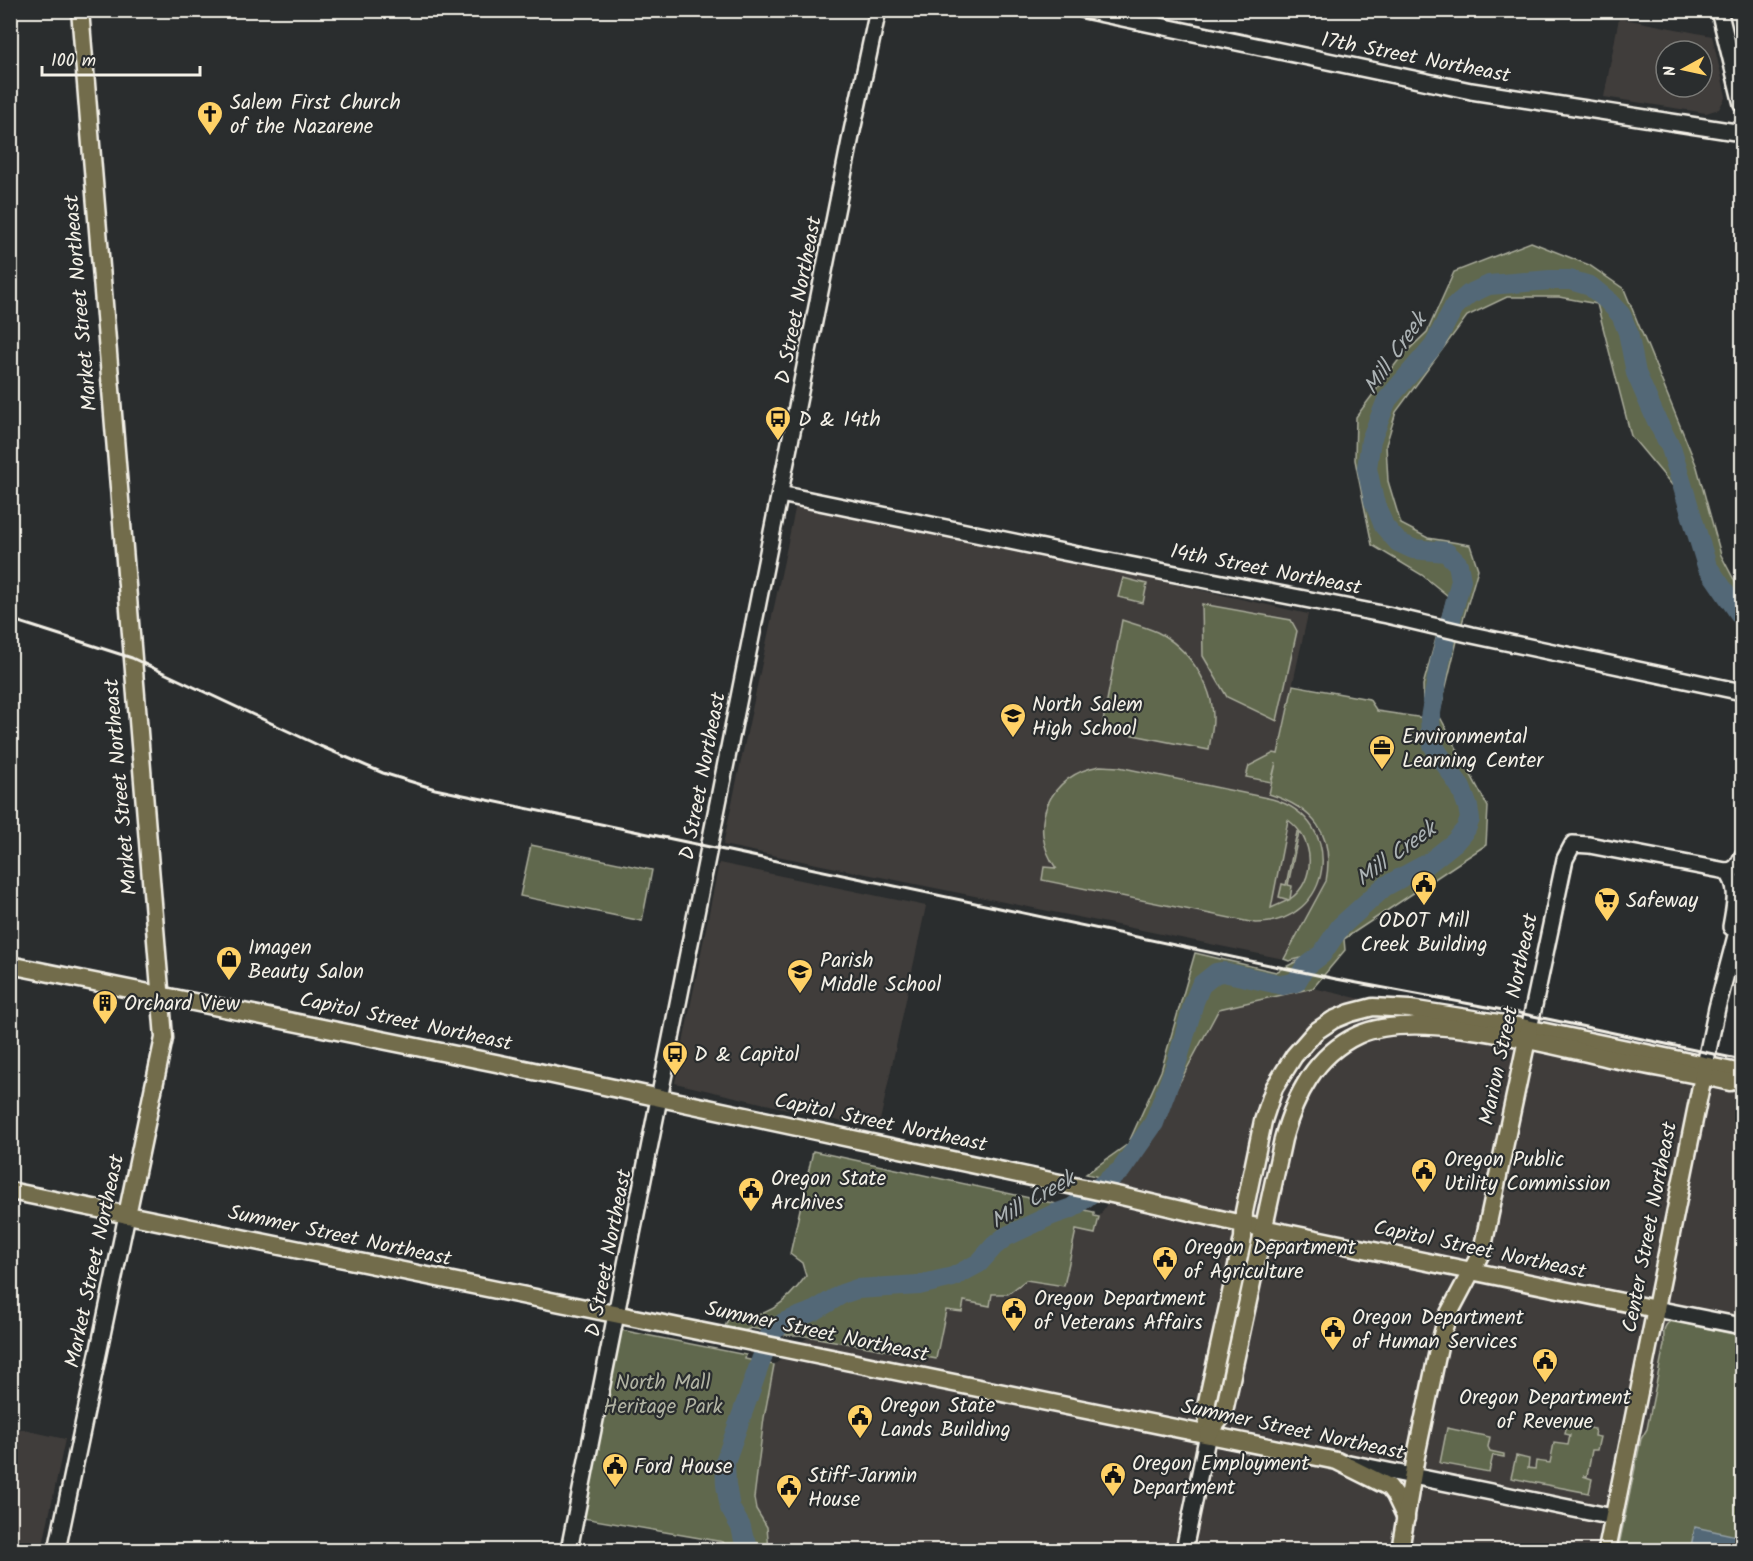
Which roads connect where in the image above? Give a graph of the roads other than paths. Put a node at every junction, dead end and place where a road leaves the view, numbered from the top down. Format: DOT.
graph roads {
  1 [pos="80,10"];
  2 [pos="878,10"];
  3 [pos="1084,10"];
  4 [pos="1719,10"];
  5 [pos="1743,104"];
  6 [pos="1743,133"];
  7 [pos="780,494"];
  8 [pos="1743,692"];
  9 [pos="1743,857"];
  10 [pos="1726,871"];
  11 [pos="1743,913"];
  12 [pos="10,965"];
  13 [pos="1726,969"];
  14 [pos="160,996"];
  15 [pos="1528,1035"];
  16 [pos="1704,1071"];
  17 [pos="1743,1073"];
  18 [pos="1743,1084"];
  19 [pos="660,1098"];
  20 [pos="10,1191"];
  21 [pos="127,1215"];
  22 [pos="1243,1224"];
  23 [pos="1263,1228"];
  24 [pos="1473,1271"];
  25 [pos="1234,1277"];
  26 [pos="1656,1309"];
  27 [pos="617,1315"];
  28 [pos="1743,1326"];
  29 [pos="1240,1333"];
  30 [pos="1208,1434"];
  31 [pos="1337,1461"];
  32 [pos="1412,1476"];
  33 [pos="1613,1517"];
  34 [pos="1406,1518"];
  35 [pos="57,1551"];
  36 [pos="569,1551"];
  37 [pos="1184,1551"];
  38 [pos="1400,1551"];
  39 [pos="1607,1551"];
  1 -- 14 [label="main road, Market Street Northeast"];
  2 -- 7 [label="street, D Street Northeast"];
  3 -- 6 [label="street, 17th Street Northeast"];
  4 -- 5 [label="street"];
  7 -- 8 [label="street, 14th Street Northeast"];
  7 -- 19 [label="street, D Street Northeast"];
  9 -- 10 [label="street"];
  10 -- 13 [label="street"];
  10 -- 15 [label="street, Marion Street Northeast"];
  11 -- 13 [label="street, Center Street Northeast"];
  12 -- 14 [label="main road, Capitol Street Northeast"];
  13 -- 16 [label="street, Center Street Northeast"];
  14 -- 19 [label="main road, Capitol Street Northeast"];
  14 -- 21 [label="main road, Market Street Northeast"];
  15 -- 16 [label="main road"];
  15 -- 22 [label="main road"];
  15 -- 23 [label="main road"];
  15 -- 24 [label="main road, Marion Street Northeast"];
  16 -- 17 [label="main road"];
  16 -- 18 [label="main road"];
  16 -- 26 [label="main road, Center Street Northeast"];
  19 -- 22 [label="main road, Capitol Street Northeast"];
  19 -- 27 [label="street, D Street Northeast"];
  20 -- 21 [label="main road, Summer Street Northeast"];
  21 -- 27 [label="main road, Summer Street Northeast"];
  21 -- 35 [label="street, Market Street Northeast"];
  22 -- 23 [label="main road, Capitol Street Northeast"];
  22 -- 25 [label="main road"];
  23 -- 24 [label="main road, Capitol Street Northeast"];
  23 -- 29 [label="main road"];
  24 -- 26 [label="main road, Capitol Street Northeast"];
  24 -- 32 [label="main road, Marion Street Northeast"];
  25 -- 29 [label="main road"];
  25 -- 30 [label="main road"];
  26 -- 28 [label="street, Capitol Street Northeast"];
  26 -- 33 [label="main road, Center Street Northeast"];
  27 -- 30 [label="main road, Summer Street Northeast"];
  27 -- 36 [label="street, D Street Northeast"];
  29 -- 30 [label="main road"];
  30 -- 31 [label="main road, Summer Street Northeast"];
  30 -- 37 [label="street"];
  31 -- 32 [label="street, Summer Street Northeast"];
  31 -- 34 [label="main road"];
  32 -- 33 [label="street, Summer Street Northeast"];
  32 -- 34 [label="main road, Marion Street Northeast"];
  33 -- 39 [label="main road, Center Street Northeast"];
  34 -- 38 [label="main road, Marion Street Northeast"];
}
